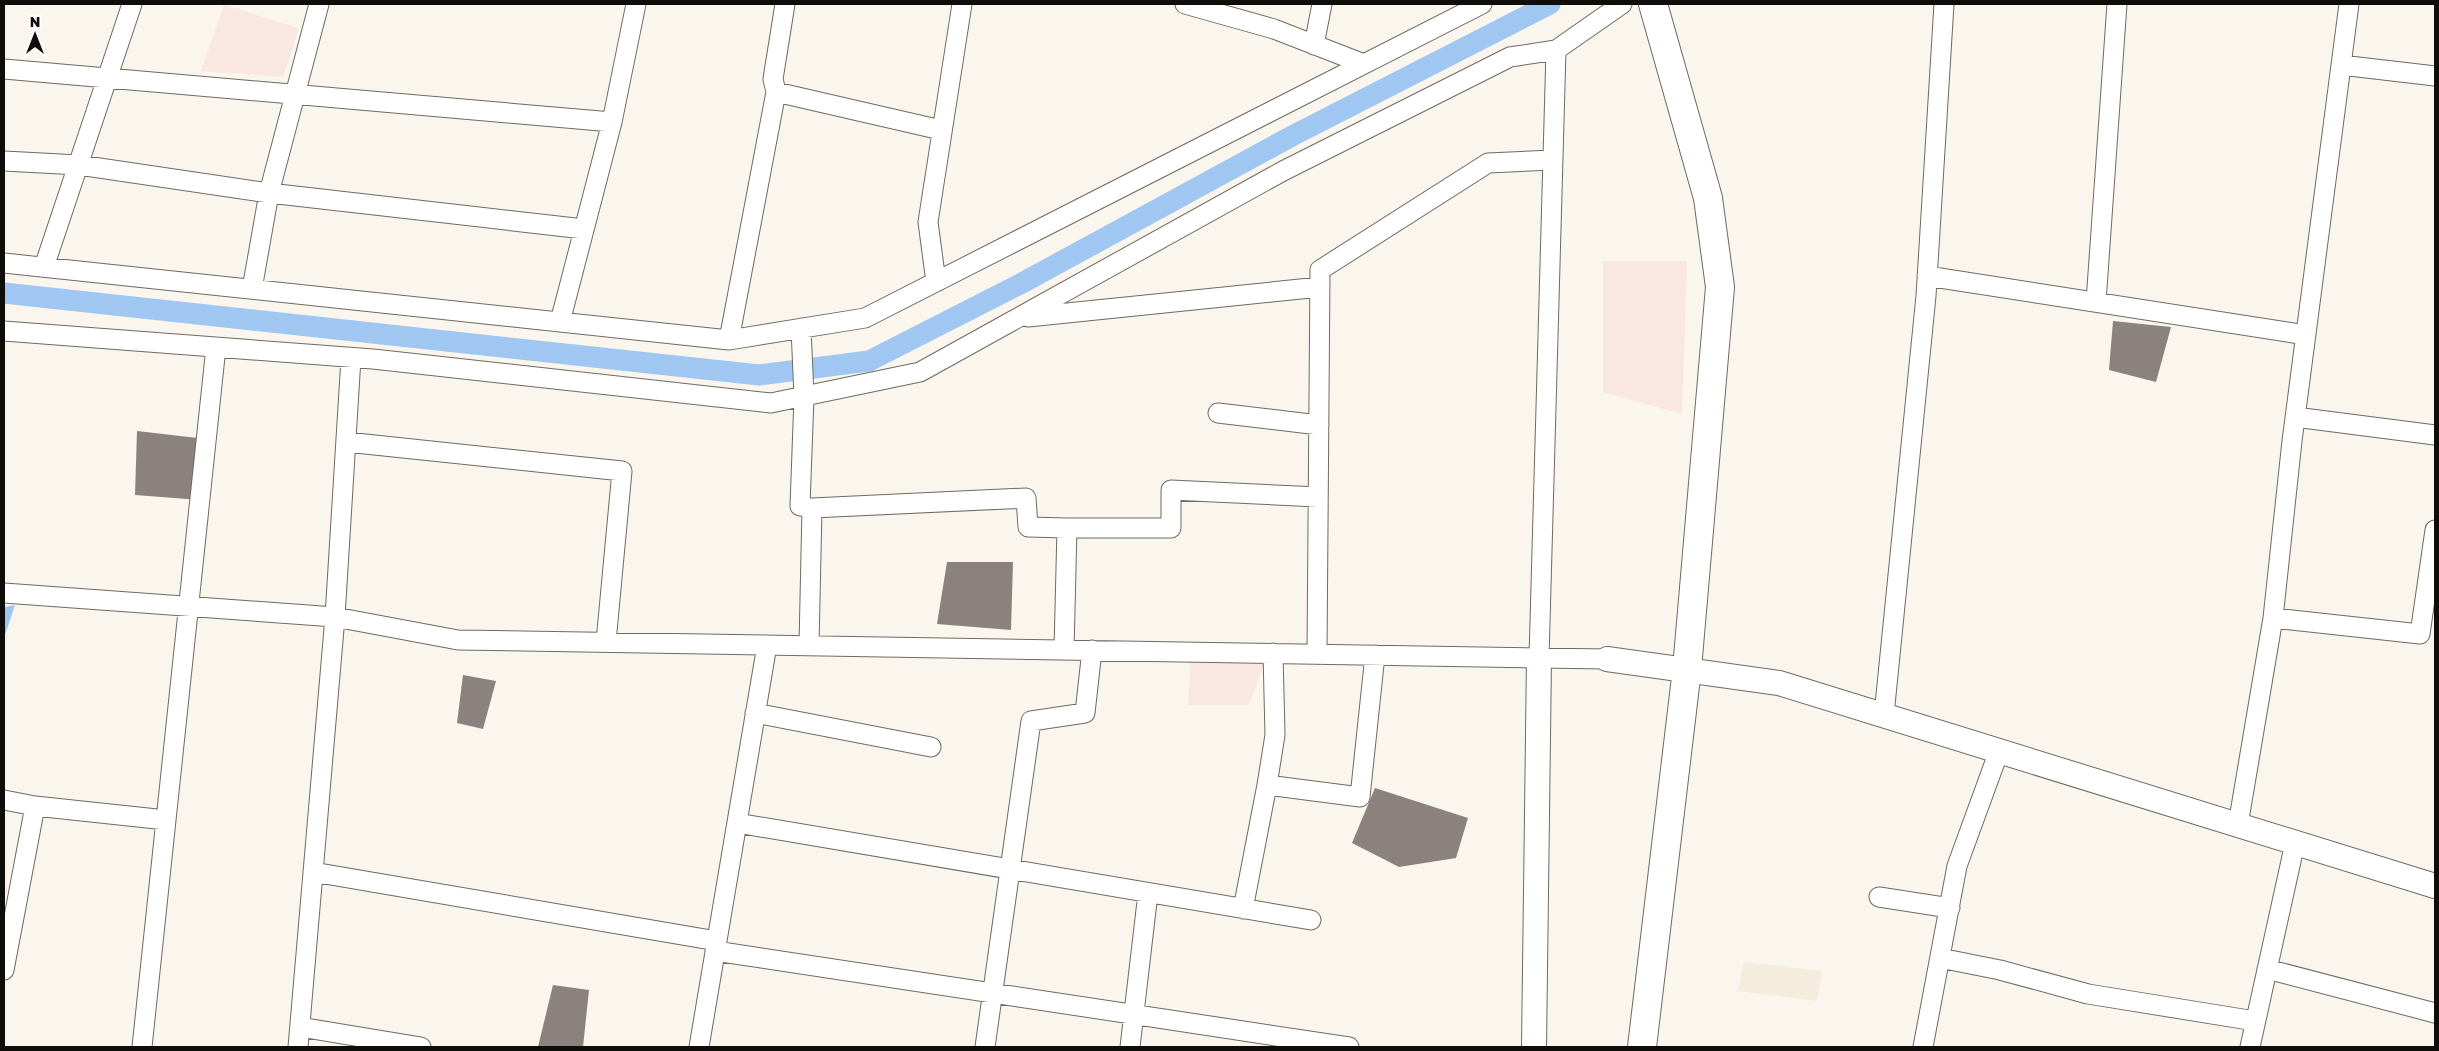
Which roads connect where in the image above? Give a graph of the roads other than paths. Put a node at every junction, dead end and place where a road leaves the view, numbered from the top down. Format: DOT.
graph roads {
  1 [pos="132,4"];
  2 [pos="319,4"];
  3 [pos="636,4"];
  4 [pos="784,4"];
  5 [pos="962,4"];
  6 [pos="1187,4"];
  7 [pos="1322,4"];
  8 [pos="1482,4"];
  9 [pos="1622,4"];
  10 [pos="1653,4"];
  11 [pos="1944,4"];
  12 [pos="2117,4"];
  13 [pos="2349,4"];
  14 [pos="1314,45"];
  15 [pos="1556,50"];
  16 [pos="1364,64"];
  17 [pos="2341,65"];
  18 [pos="4,69"];
  19 [pos="2435,76"];
  20 [pos="109,78"];
  21 [pos="776,92"];
  22 [pos="294,94"];
  23 [pos="612,122"];
  24 [pos="941,130"];
  25 [pos="1553,160"];
  26 [pos="4,161"];
  27 [pos="79,165"];
  28 [pos="268,193"];
  29 [pos="584,228"];
  30 [pos="4,263"];
  31 [pos="44,267"];
  32 [pos="1927,276"];
  33 [pos="936,282"];
  34 [pos="1320,287"];
  35 [pos="252,289"];
  36 [pos="2096,302"];
  37 [pos="1018,318"];
  38 [pos="560,322"];
  39 [pos="801,328"];
  40 [pos="4,331"];
  41 [pos="2306,335"];
  42 [pos="729,340"];
  43 [pos="216,347"];
  44 [pos="351,358"];
  45 [pos="804,397"];
  46 [pos="1218,413"];
  47 [pos="2295,417"];
  48 [pos="1319,424"];
  49 [pos="2435,435"];
  50 [pos="346,442"];
  51 [pos="1318,497"];
  52 [pos="812,508"];
  53 [pos="1067,528"];
  54 [pos="2435,530"];
  55 [pos="4,594"];
  56 [pos="188,607"];
  57 [pos="335,617"];
  58 [pos="2273,618"];
  59 [pos="606,642"];
  60 [pos="767,645"];
  61 [pos="809,646"];
  62 [pos="1064,650"];
  63 [pos="1092,650"];
  64 [pos="1274,654"];
  65 [pos="1317,654"];
  66 [pos="1375,655"];
  67 [pos="1539,658"];
  68 [pos="1607,659"];
  69 [pos="1687,669"];
  70 [pos="756,713"];
  71 [pos="1884,715"];
  72 [pos="931,747"];
  73 [pos="1999,751"];
  74 [pos="1267,786"];
  75 [pos="4,800"];
  76 [pos="35,806"];
  77 [pos="166,820"];
  78 [pos="737,823"];
  79 [pos="2238,825"];
  80 [pos="2295,842"];
  81 [pos="1011,869"];
  82 [pos="313,872"];
  83 [pos="2435,886"];
  84 [pos="1148,893"];
  85 [pos="1879,897"];
  86 [pos="1243,908"];
  87 [pos="1950,908"];
  88 [pos="1310,920"];
  89 [pos="716,946"];
  90 [pos="1940,958"];
  91 [pos="2267,969"];
  92 [pos="4,970"];
  93 [pos="994,993"];
  94 [pos="2435,1013"];
  95 [pos="1134,1014"];
  96 [pos="2256,1021"];
  97 [pos="300,1027"];
  98 [pos="142,1047"];
  99 [pos="298,1047"];
  100 [pos="421,1047"];
  101 [pos="699,1047"];
  102 [pos="985,1047"];
  103 [pos="1130,1047"];
  104 [pos="1349,1047"];
  105 [pos="1534,1047"];
  106 [pos="1642,1047"];
  107 [pos="1923,1047"];
  108 [pos="2250,1047"];
  1 -- 20 [label="street"];
  2 -- 22 [label="street"];
  3 -- 23 [label="street"];
  4 -- 21 [label="street"];
  5 -- 24 [label="street"];
  6 -- 14 [label="street"];
  7 -- 14 [label="street"];
  8 -- 16 [label="street"];
  9 -- 15 [label="street"];
  10 -- 69 [label="main road"];
  11 -- 32 [label="street"];
  12 -- 36 [label="street"];
  13 -- 17 [label="street"];
  14 -- 16 [label="street"];
  15 -- 25 [label="street"];
  15 -- 37 [label="street"];
  16 -- 33 [label="street"];
  17 -- 19 [label="street"];
  17 -- 41 [label="street"];
  18 -- 20 [label="street"];
  20 -- 22 [label="street"];
  20 -- 27 [label="street"];
  21 -- 24 [label="street"];
  21 -- 42 [label="street"];
  22 -- 23 [label="street"];
  22 -- 28 [label="street"];
  23 -- 29 [label="street"];
  24 -- 33 [label="street"];
  25 -- 34 [label="street"];
  25 -- 67 [label="street"];
  26 -- 27 [label="street"];
  27 -- 28 [label="street"];
  27 -- 31 [label="street"];
  28 -- 29 [label="street"];
  28 -- 35 [label="street"];
  29 -- 38 [label="street"];
  30 -- 31 [label="street"];
  31 -- 35 [label="street"];
  32 -- 36 [label="street"];
  32 -- 71 [label="street"];
  33 -- 39 [label="street"];
  34 -- 37 [label="street"];
  34 -- 48 [label="street"];
  35 -- 38 [label="street"];
  36 -- 41 [label="street"];
  37 -- 45 [label="street"];
  38 -- 42 [label="street"];
  39 -- 42 [label="street"];
  39 -- 45 [label="street"];
  40 -- 43 [label="street"];
  41 -- 47 [label="street"];
  43 -- 44 [label="street"];
  43 -- 56 [label="street"];
  44 -- 45 [label="street"];
  44 -- 50 [label="street"];
  45 -- 52 [label="street"];
  46 -- 48 [label="street"];
  47 -- 49 [label="street"];
  47 -- 58 [label="street"];
  48 -- 51 [label="street"];
  50 -- 57 [label="street"];
  50 -- 59 [label="street"];
  51 -- 53 [label="street"];
  51 -- 65 [label="street"];
  52 -- 53 [label="street"];
  52 -- 61 [label="street"];
  53 -- 62 [label="street"];
  54 -- 58 [label="street"];
  55 -- 56 [label="street"];
  56 -- 57 [label="street"];
  56 -- 77 [label="street"];
  57 -- 59 [label="street"];
  57 -- 82 [label="street"];
  58 -- 79 [label="street"];
  59 -- 60 [label="street"];
  60 -- 61 [label="street"];
  60 -- 70 [label="street"];
  61 -- 62 [label="street"];
  62 -- 63 [label="street"];
  63 -- 64 [label="street"];
  63 -- 81 [label="street"];
  64 -- 65 [label="street"];
  64 -- 74 [label="street"];
  65 -- 66 [label="street"];
  66 -- 67 [label="street"];
  66 -- 74 [label="street"];
  67 -- 68 [label="street"];
  67 -- 105 [label="street"];
  68 -- 69 [label="street"];
  69 -- 71 [label="street"];
  69 -- 106 [label="main road"];
  70 -- 72 [label="street"];
  70 -- 78 [label="street"];
  71 -- 73 [label="street"];
  73 -- 79 [label="street"];
  73 -- 87 [label="street"];
  74 -- 86 [label="street"];
  75 -- 76 [label="street"];
  76 -- 77 [label="street"];
  76 -- 92 [label="street"];
  77 -- 98 [label="street"];
  78 -- 81 [label="street"];
  78 -- 89 [label="street"];
  79 -- 80 [label="street"];
  80 -- 83 [label="street"];
  80 -- 91 [label="street"];
  81 -- 84 [label="street"];
  81 -- 93 [label="street"];
  82 -- 89 [label="street"];
  82 -- 97 [label="street"];
  84 -- 86 [label="street"];
  84 -- 95 [label="street"];
  85 -- 87 [label="street"];
  86 -- 88 [label="street"];
  87 -- 90 [label="street"];
  89 -- 93 [label="street"];
  89 -- 101 [label="street"];
  90 -- 96 [label="street"];
  90 -- 107 [label="street"];
  91 -- 94 [label="street"];
  91 -- 96 [label="street"];
  93 -- 95 [label="street"];
  93 -- 102 [label="street"];
  95 -- 103 [label="street"];
  95 -- 104 [label="street"];
  96 -- 108 [label="street"];
  97 -- 99 [label="street"];
  97 -- 100 [label="street"];
}
